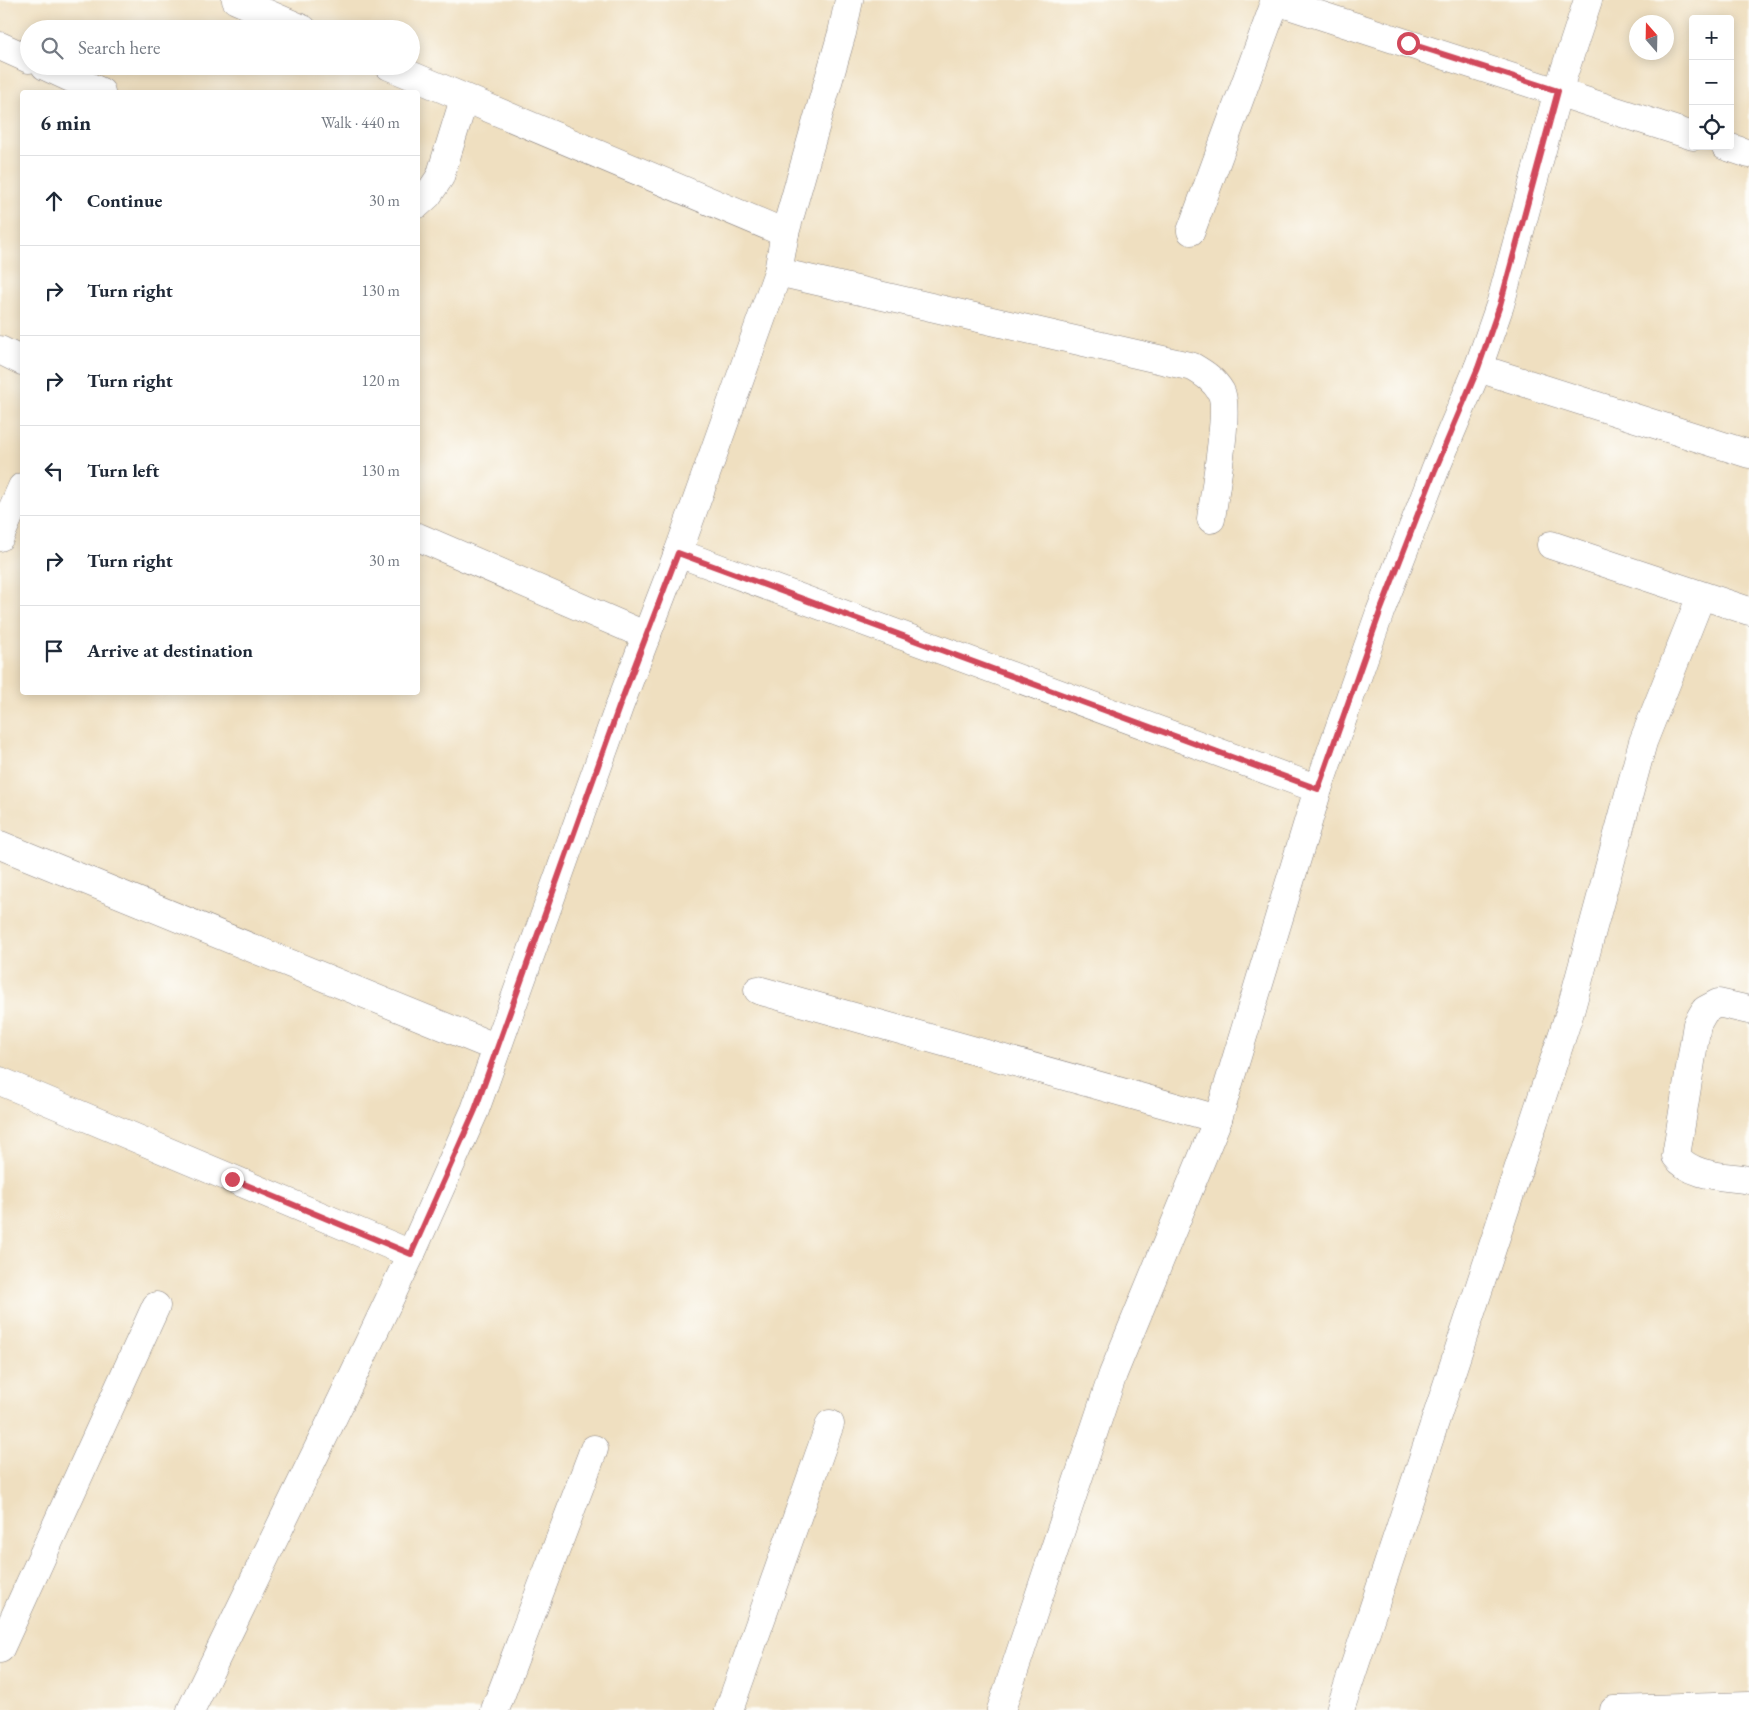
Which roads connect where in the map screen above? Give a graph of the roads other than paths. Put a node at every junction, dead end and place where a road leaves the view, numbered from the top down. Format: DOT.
graph roads {
  1 [pos="236,0"];
  2 [pos="849,0"];
  3 [pos="1275,0"];
  4 [pos="1588,0"];
  5 [pos="282,20"];
  6 [pos="0,46"];
  7 [pos="20,55"];
  8 [pos="64,75"];
  9 [pos="409,75"];
  10 [pos="97,90"];
  11 [pos="1558,91"];
  12 [pos="464,99"];
  13 [pos="1689,135"];
  14 [pos="1734,149"];
  15 [pos="1749,154"];
  16 [pos="420,202"];
  17 [pos="1192,231"];
  18 [pos="785,233"];
  19 [pos="778,272"];
  20 [pos="0,350"];
  21 [pos="20,360"];
  22 [pos="1478,368"];
  23 [pos="1749,454"];
  24 [pos="20,492"];
  25 [pos="1211,519"];
  26 [pos="0,537"];
  27 [pos="420,538"];
  28 [pos="1551,545"];
  29 [pos="678,553"];
  30 [pos="1700,596"];
  31 [pos="1749,611"];
  32 [pos="646,636"];
  33 [pos="1318,789"];
  34 [pos="0,845"];
  35 [pos="758,990"];
  36 [pos="1749,1010"];
  37 [pos="497,1048"];
  38 [pos="0,1081"];
  39 [pos="1218,1119"];
  40 [pos="1749,1180"];
  41 [pos="411,1254"];
  42 [pos="156,1306"];
  43 [pos="830,1424"];
  44 [pos="594,1449"];
  45 [pos="0,1649"];
  46 [pos="1749,1706"];
  47 [pos="191,1710"];
  48 [pos="495,1710"];
  49 [pos="728,1710"];
  50 [pos="1001,1710"];
  51 [pos="1340,1710"];
  52 [pos="1614,1710"];
  1 -- 5 [label="street"];
  2 -- 18 [label="street"];
  3 -- 11 [label="street"];
  3 -- 17 [label="street"];
  4 -- 11 [label="street"];
  6 -- 7 [label="street"];
  8 -- 10 [label="street"];
  9 -- 12 [label="street"];
  11 -- 13 [label="street"];
  11 -- 22 [label="street"];
  12 -- 16 [label="street"];
  12 -- 18 [label="street"];
  14 -- 15 [label="street"];
  18 -- 19 [label="street"];
  19 -- 25 [label="street"];
  19 -- 29 [label="street"];
  20 -- 21 [label="street"];
  22 -- 23 [label="street"];
  22 -- 33 [label="street"];
  24 -- 26 [label="street"];
  27 -- 32 [label="street"];
  28 -- 30 [label="street"];
  29 -- 32 [label="street"];
  29 -- 33 [label="street"];
  30 -- 31 [label="street"];
  30 -- 51 [label="street"];
  32 -- 37 [label="street"];
  33 -- 39 [label="street"];
  34 -- 37 [label="street"];
  35 -- 39 [label="street"];
  36 -- 40 [label="street"];
  37 -- 41 [label="street"];
  38 -- 41 [label="street"];
  39 -- 50 [label="street"];
  41 -- 47 [label="street"];
  42 -- 45 [label="street"];
  43 -- 49 [label="street"];
  44 -- 48 [label="street"];
  46 -- 52 [label="street"];
}
